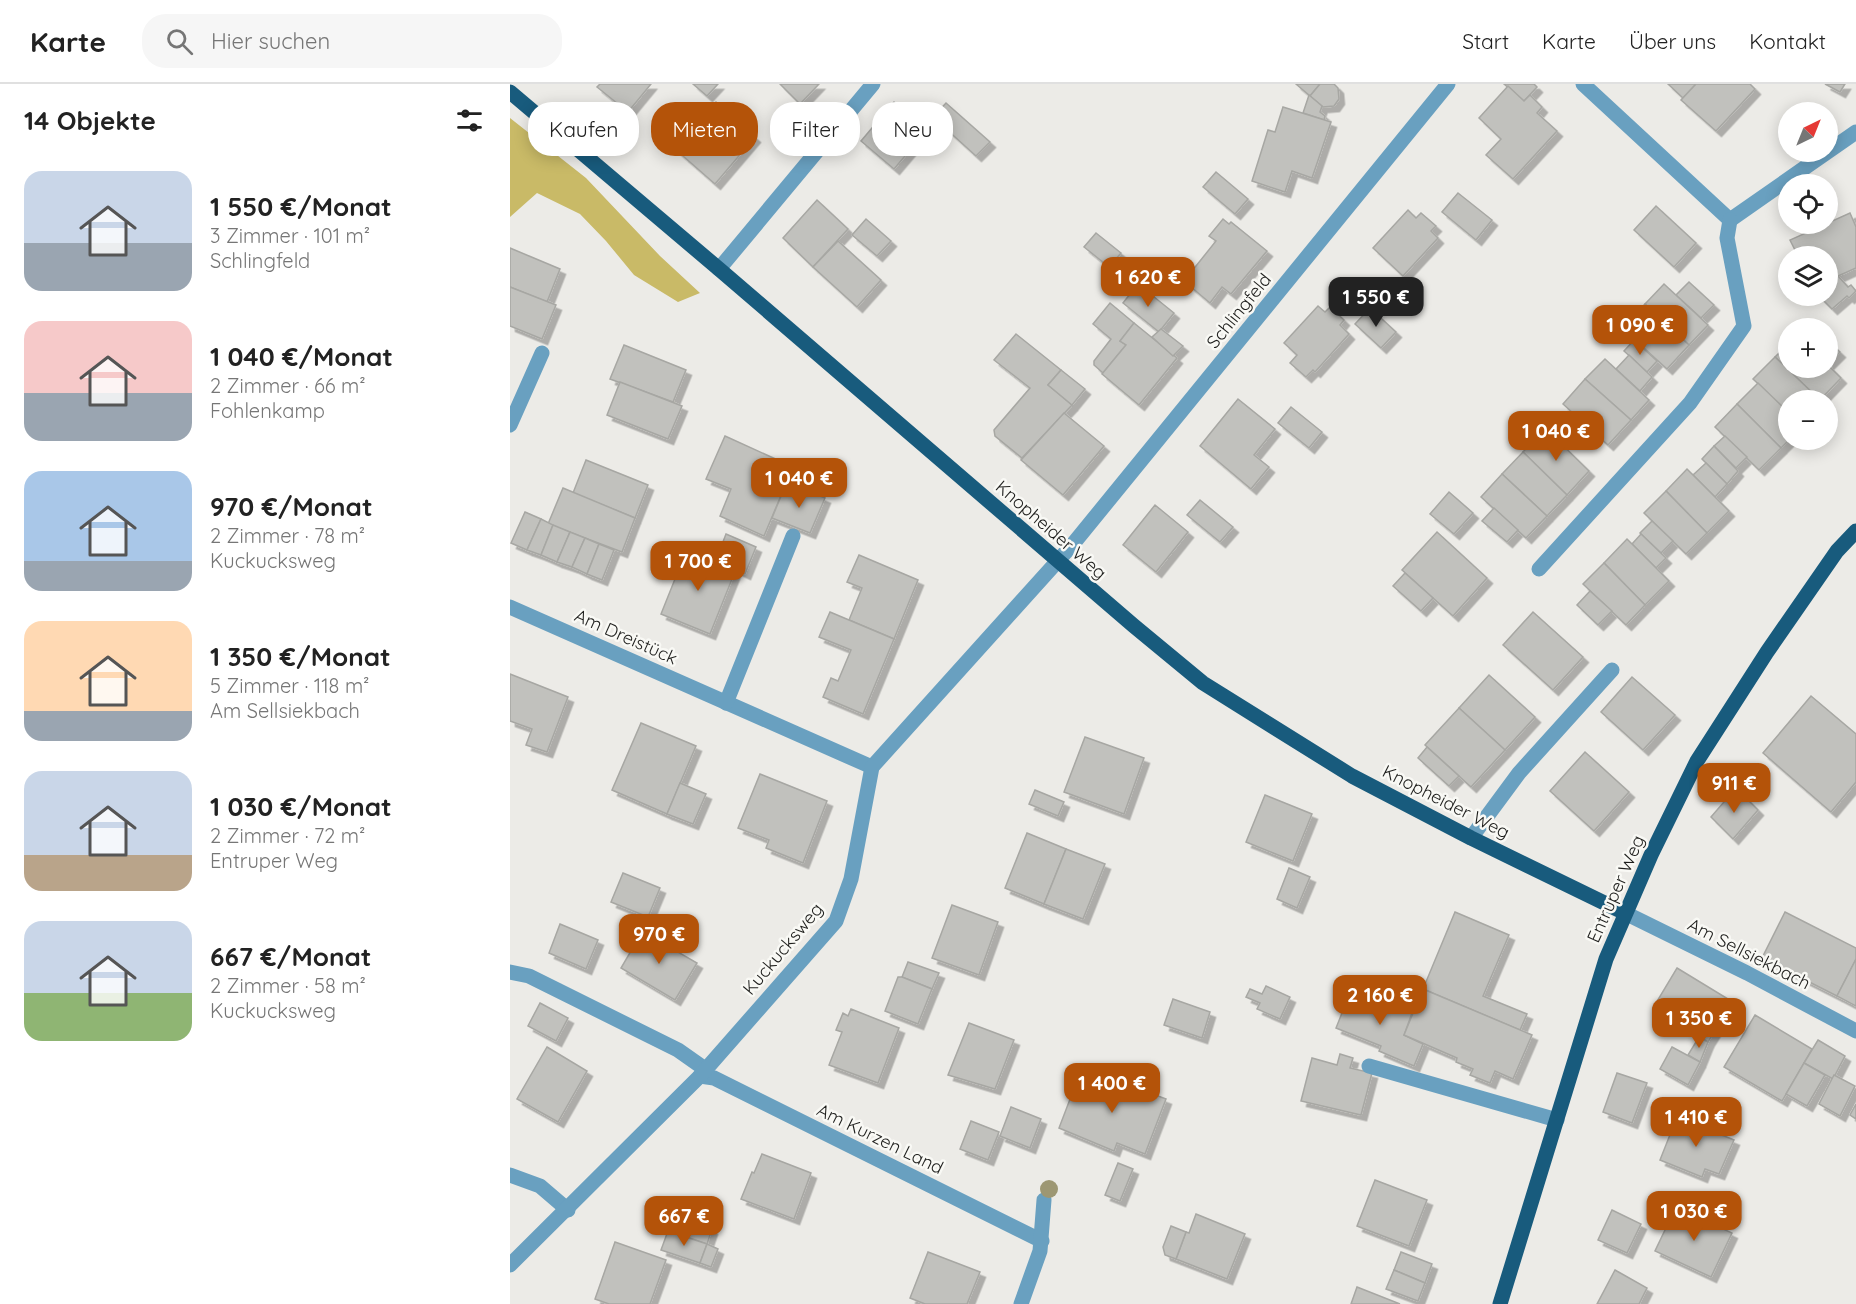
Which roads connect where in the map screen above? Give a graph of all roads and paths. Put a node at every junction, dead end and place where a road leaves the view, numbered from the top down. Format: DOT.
graph roads {
  1 [pos="873,84"];
  2 [pos="1449,84"];
  3 [pos="1583,84"];
  4 [pos="510,92"];
  5 [pos="1856,132"];
  6 [pos="1730,220"];
  7 [pos="719,269"];
  8 [pos="542,353"];
  9 [pos="510,424"];
  10 [pos="1856,531"];
  11 [pos="793,537"];
  12 [pos="1058,561"];
  13 [pos="1539,569"];
  14 [pos="510,607"];
  15 [pos="1612,670"];
  16 [pos="726,703"];
  17 [pos="872,767"];
  18 [pos="1471,838"];
  19 [pos="1625,913"];
  20 [pos="510,972"];
  21 [pos="1856,1031"];
  22 [pos="1369,1066"];
  23 [pos="702,1072"];
  24 [pos="1557,1120"];
  25 [pos="510,1175"];
  26 [pos="1044,1200"];
  27 [pos="568,1210"];
  28 [pos="1042,1241"];
  29 [pos="510,1265"];
  30 [pos="1021,1304"];
  31 [pos="1500,1304"];
  1 -- 7 [label="street"];
  2 -- 12 [label="street, Schlingfeld"];
  3 -- 6 [label="street"];
  4 -- 7 [label="main road, Knopheider Weg"];
  5 -- 6 [label="street"];
  6 -- 13 [label="street"];
  7 -- 12 [label="main road, Knopheider Weg"];
  8 -- 9 [label="street"];
  10 -- 19 [label="main road, Entruper Weg"];
  11 -- 16 [label="street"];
  12 -- 17 [label="street"];
  12 -- 18 [label="main road, Knopheider Weg"];
  14 -- 16 [label="street, Am Dreistück"];
  15 -- 18 [label="street"];
  16 -- 17 [label="street, Am Dreistück"];
  17 -- 23 [label="street, Kuckucksweg"];
  18 -- 19 [label="main road, Knopheider Weg"];
  19 -- 21 [label="street, Am Sellsiekbach"];
  19 -- 24 [label="main road, Entruper Weg"];
  20 -- 23 [label="street, Am Kurzen Land"];
  22 -- 24 [label="street"];
  23 -- 27 [label="street, Kuckucksweg"];
  23 -- 28 [label="street, Am Kurzen Land"];
  24 -- 31 [label="main road, Entruper Weg"];
  25 -- 27 [label="street"];
  26 -- 28 [label="street"];
  27 -- 29 [label="street, Kuckucksweg"];
  28 -- 30 [label="street"];
}
